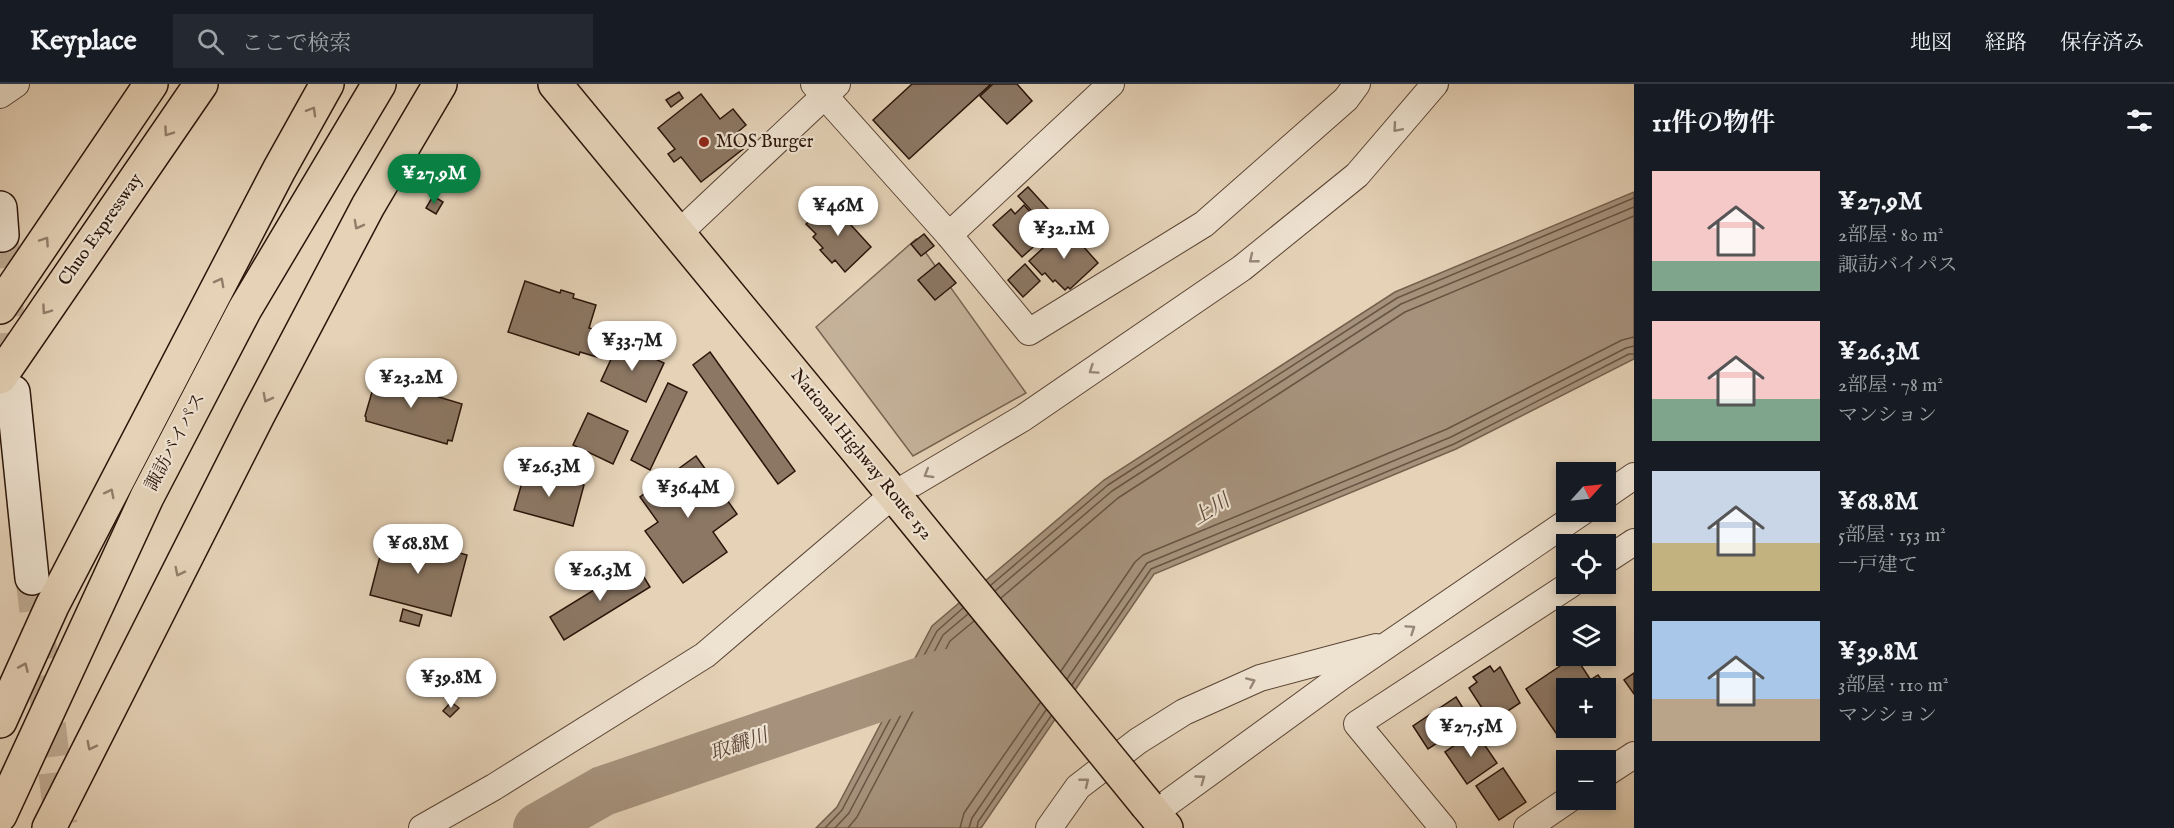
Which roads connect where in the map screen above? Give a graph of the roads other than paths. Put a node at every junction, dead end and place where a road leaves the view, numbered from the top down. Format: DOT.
graph roads {
  1 [pos="16,84"];
  2 [pos="152,84"];
  3 [pos="201,84"];
  4 [pos="327,84"];
  5 [pos="362,84"];
  6 [pos="379,84"];
  7 [pos="441,84"];
  8 [pos="555,84"];
  9 [pos="1111,84"];
  10 [pos="1357,84"];
  11 [pos="1435,84"];
  12 [pos="826,88"];
  13 [pos="0,95"];
  14 [pos="679,233"];
  15 [pos="949,235"];
  16 [pos="0,307"];
  17 [pos="6,384"];
  18 [pos="1634,476"];
  19 [pos="1616,488"];
  20 [pos="898,500"];
  21 [pos="1567,522"];
  22 [pos="1634,542"];
  23 [pos="1616,554"];
  24 [pos="32,578"];
  25 [pos="1556,594"];
  26 [pos="1388,645"];
  27 [pos="0,721"];
  28 [pos="1633,757"];
  29 [pos="1616,767"];
  30 [pos="0,784"];
  31 [pos="1556,808"];
  32 [pos="0,815"];
  33 [pos="1155,815"];
  34 [pos="50,828"];
  35 [pos="422,828"];
  36 [pos="1049,828"];
  37 [pos="1443,828"];
  38 [pos="1527,828"];
  1 -- 13 [label="street"];
  16 -- 2 [label="highway, one-way"];
  3 -- 17 [label="highway, Chuo Expressway, one-way"];
  27 -- 4 [label="highway, one-way"];
  5 -- 30 [label="highway, 諏訪バイパス"];
  6 -- 32 [label="highway, 諏訪バイパス"];
  7 -- 34 [label="highway, one-way"];
  8 -- 14 [label="highway, National Highway Route 152"];
  9 -- 15 [label="street"];
  10 -- 15 [label="street"];
  11 -- 20 [label="street, one-way"];
  12 -- 14 [label="street"];
  12 -- 15 [label="street"];
  14 -- 20 [label="highway, National Highway Route 152"];
  17 -- 24 [label="street"];
  18 -- 19 [label="street"];
  20 -- 33 [label="highway, National Highway Route 152, bridge"];
  20 -- 35 [label="street"];
  26 -- 21 [label="street, one-way"];
  22 -- 23 [label="street"];
  25 -- 37 [label="street"];
  33 -- 26 [label="street, one-way"];
  36 -- 26 [label="street, one-way"];
  28 -- 29 [label="street"];
  31 -- 38 [label="street"];
}
